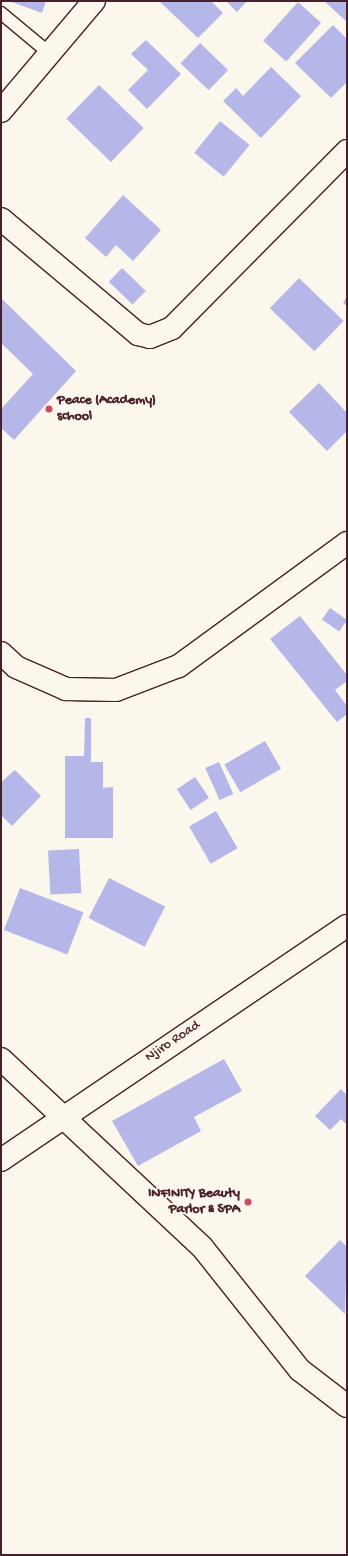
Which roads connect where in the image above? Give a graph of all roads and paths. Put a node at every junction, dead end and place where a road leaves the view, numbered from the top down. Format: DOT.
graph roads {
  1 [pos="94,1"];
  2 [pos="1,13"];
  3 [pos="49,53"];
  4 [pos="1,111"];
  5 [pos="347,151"];
  6 [pos="1,219"];
  7 [pos="347,543"];
  8 [pos="1,653"];
  9 [pos="347,926"];
  10 [pos="1,1058"];
  11 [pos="63,1116"];
  12 [pos="1,1160"];
  13 [pos="347,1406"];
  1 -- 3 [label="street"];
  2 -- 3 [label="lane"];
  3 -- 4 [label="street"];
  5 -- 6 [label="street"];
  7 -- 8 [label="street"];
  9 -- 11 [label="street, Njiro Road"];
  10 -- 11 [label="street"];
  11 -- 12 [label="street, Njiro Road"];
  11 -- 13 [label="street"];
}
